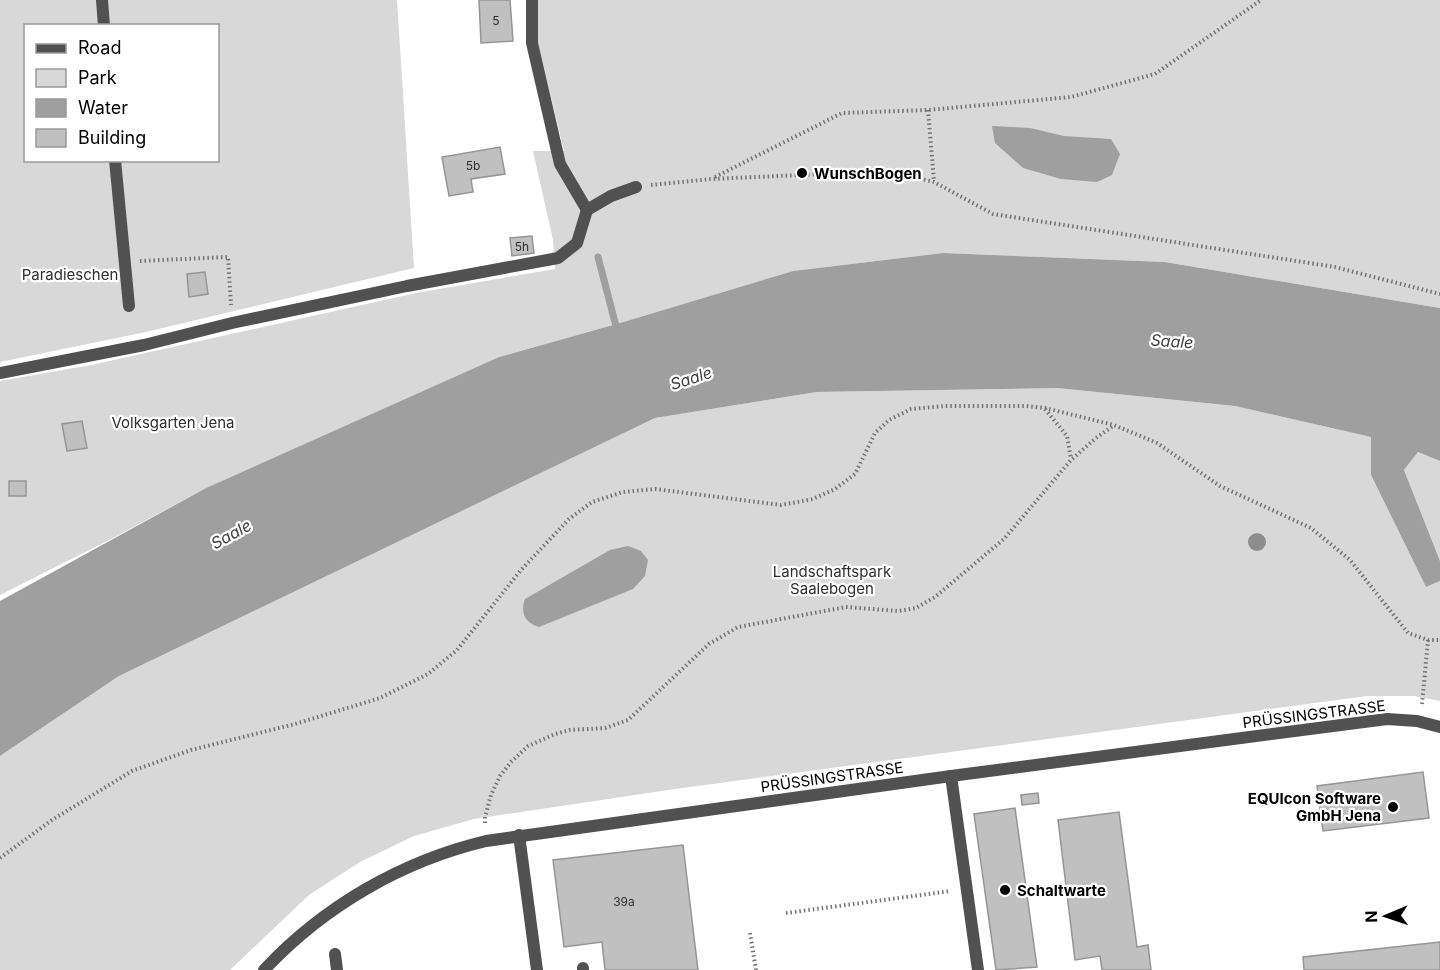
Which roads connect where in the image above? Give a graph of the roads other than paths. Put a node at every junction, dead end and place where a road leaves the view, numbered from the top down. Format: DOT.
graph roads {
  1 [pos="102,0"];
  2 [pos="532,0"];
  3 [pos="104,24"];
  4 [pos="116,162"];
  5 [pos="636,187"];
  6 [pos="587,210"];
  7 [pos="129,306"];
  8 [pos="0,373"];
  9 [pos="1440,728"];
  10 [pos="951,776"];
  11 [pos="519,835"];
  12 [pos="335,954"];
  13 [pos="264,970"];
  14 [pos="337,970"];
  15 [pos="537,970"];
  16 [pos="978,970"];
  1 -- 3 [label="street"];
  2 -- 6 [label="street"];
  4 -- 7 [label="street"];
  5 -- 6 [label="street"];
  6 -- 8 [label="street"];
  9 -- 10 [label="street, PRÜSSINGSTRASSE"];
  10 -- 11 [label="street, PRÜSSINGSTRASSE"];
  10 -- 16 [label="street"];
  11 -- 13 [label="street, PRÜSSINGSTRASSE"];
  11 -- 15 [label="street"];
  12 -- 14 [label="street"];
}
